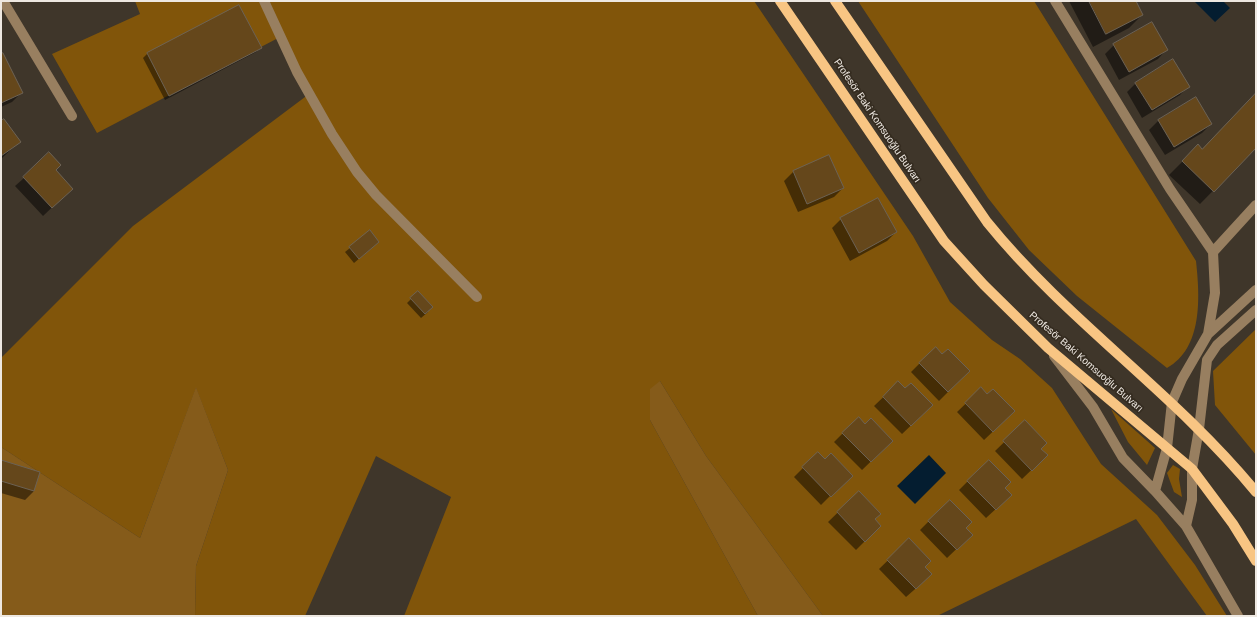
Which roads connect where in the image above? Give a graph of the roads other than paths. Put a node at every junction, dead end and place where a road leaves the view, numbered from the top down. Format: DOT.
graph roads {
  1 [pos="3,1"];
  2 [pos="264,1"];
  3 [pos="780,1"];
  4 [pos="835,1"];
  5 [pos="1055,1"];
  6 [pos="72,116"];
  7 [pos="1256,205"];
  8 [pos="1213,252"];
  9 [pos="1256,290"];
  10 [pos="477,297"];
  11 [pos="1256,310"];
  12 [pos="1208,334"];
  13 [pos="1048,348"];
  14 [pos="1172,402"];
  15 [pos="1199,429"];
  16 [pos="1166,448"];
  17 [pos="1192,469"];
  18 [pos="1155,491"];
  19 [pos="1256,492"];
  20 [pos="1186,526"];
  21 [pos="1256,561"];
  22 [pos="1238,616"];
  1 -- 6 [label="street"];
  2 -- 10 [label="street"];
  3 -- 13 [label="main road, Profesör Baki Komsuoğlu Bulvarı"];
  4 -- 14 [label="main road"];
  5 -- 8 [label="street"];
  7 -- 8 [label="street"];
  8 -- 12 [label="street"];
  9 -- 12 [label="street"];
  11 -- 15 [label="street"];
  12 -- 14 [label="street"];
  13 -- 16 [label="main road, Profesör Baki Komsuoğlu Bulvarı"];
  13 -- 18 [label="street"];
  14 -- 15 [label="main road"];
  14 -- 16 [label="street"];
  15 -- 17 [label="street"];
  15 -- 19 [label="main road"];
  16 -- 17 [label="main road, Profesör Baki Komsuoğlu Bulvarı"];
  16 -- 18 [label="street"];
  17 -- 20 [label="street"];
  17 -- 21 [label="main road, Profesör Baki Komsuoğlu Bulvarı"];
  18 -- 20 [label="street"];
  20 -- 22 [label="street"];
}
